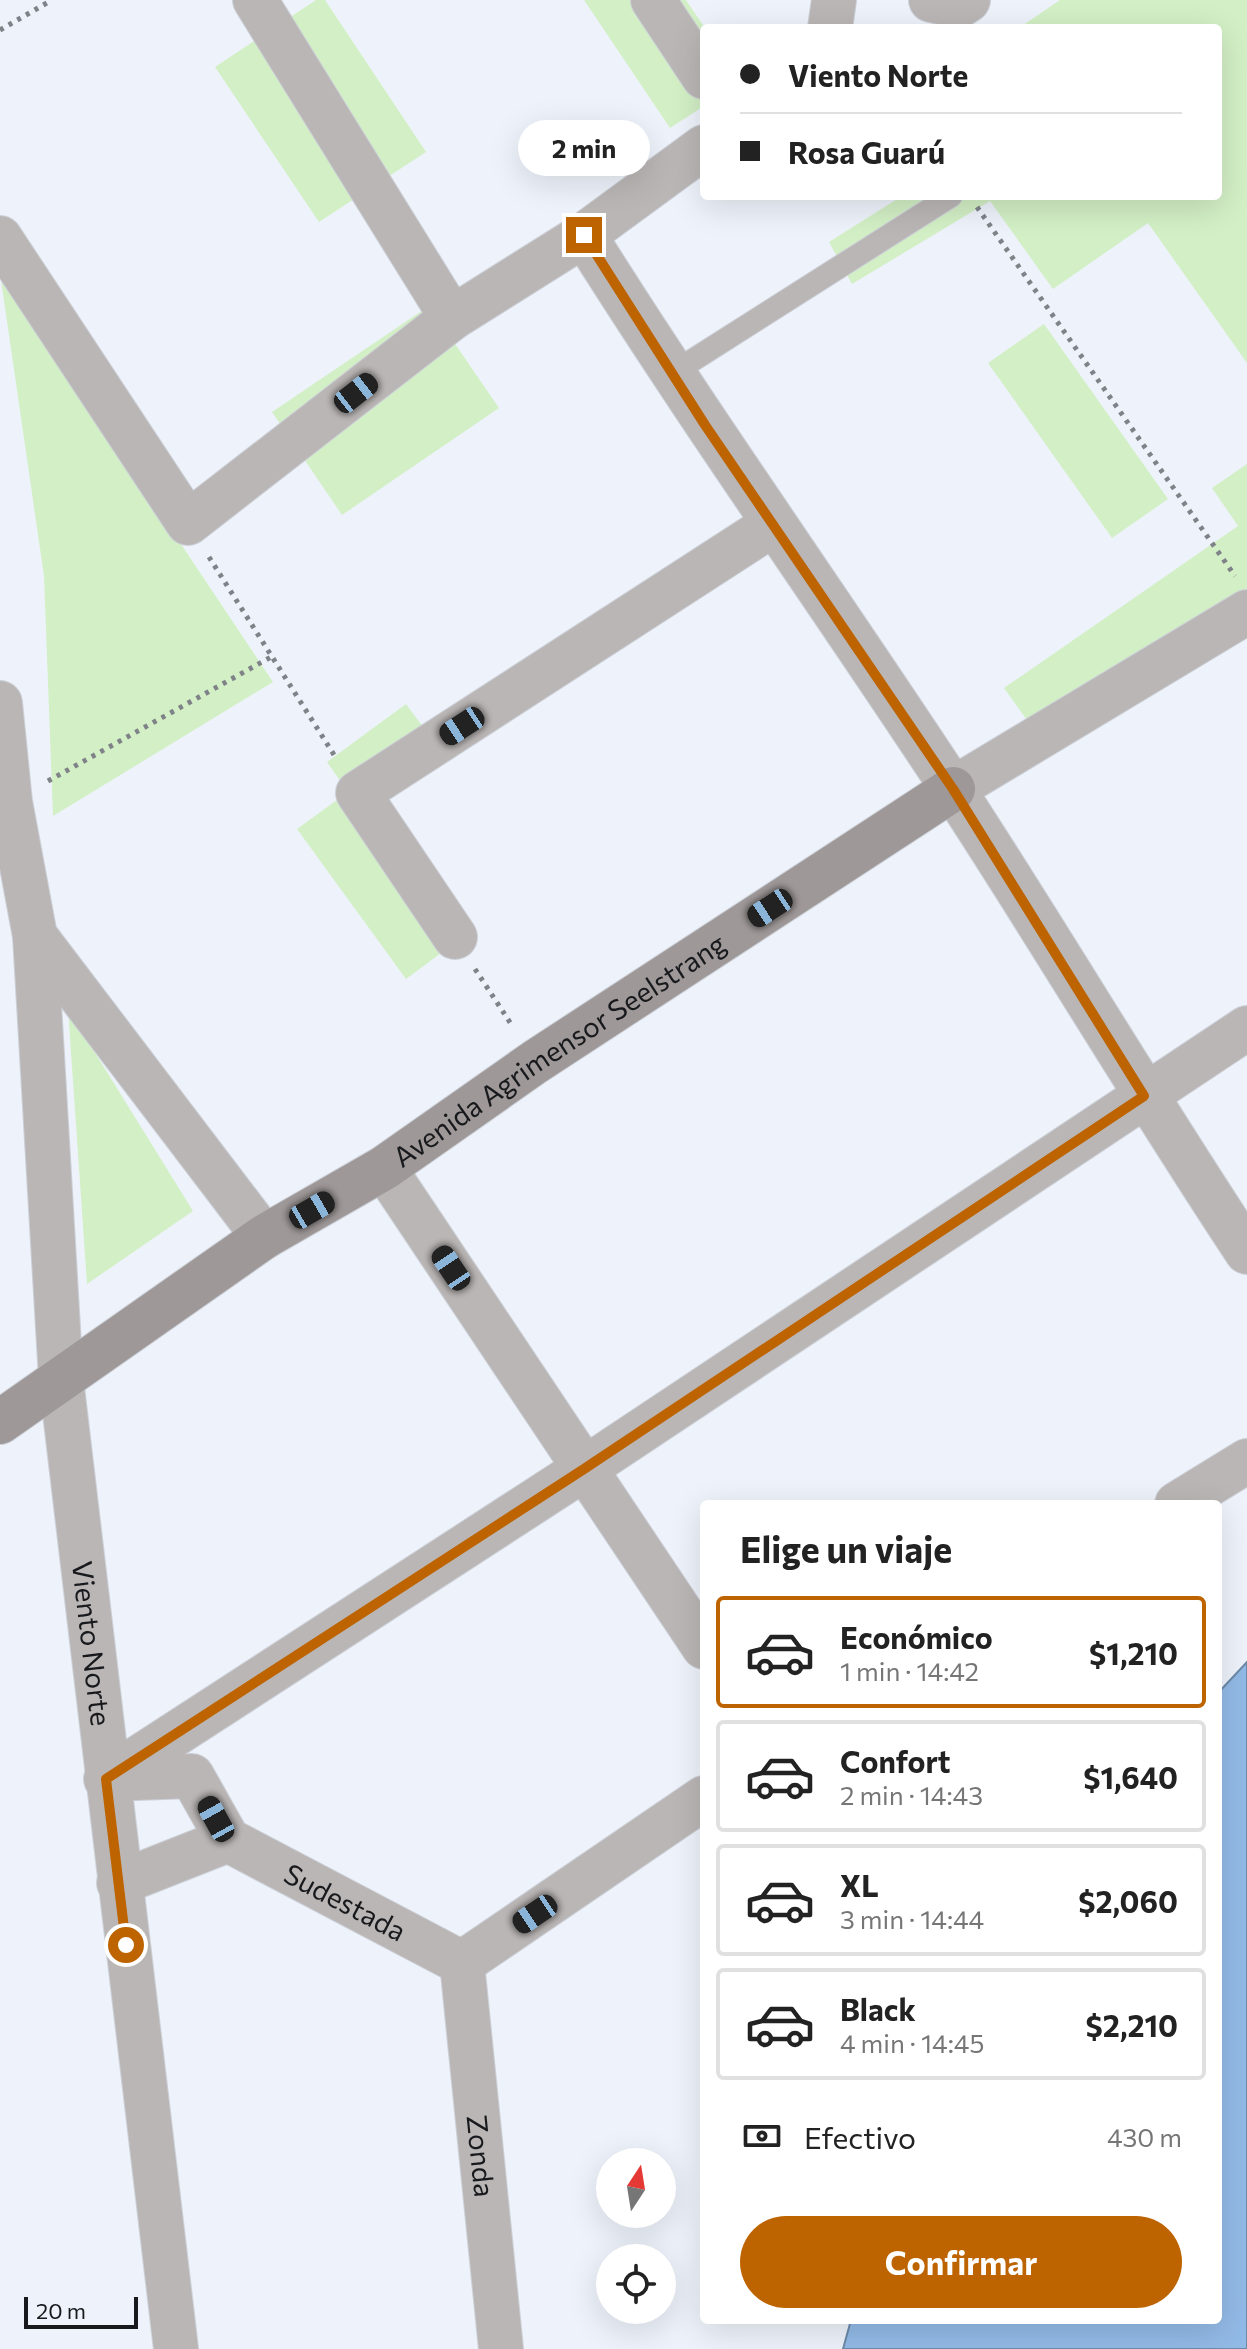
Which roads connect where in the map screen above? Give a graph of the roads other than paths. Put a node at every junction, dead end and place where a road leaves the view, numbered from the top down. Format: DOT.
graph roads {
  1 [pos="255,0"];
  2 [pos="653,0"];
  3 [pos="834,0"];
  4 [pos="931,0"];
  5 [pos="968,0"];
  6 [pos="831,24"];
  7 [pos="700,71"];
  8 [pos="700,150"];
  9 [pos="945,200"];
  10 [pos="584,235"];
  11 [pos="0,238"];
  12 [pos="452,318"];
  13 [pos="671,374"];
  14 [pos="772,525"];
  15 [pos="1242,596"];
  16 [pos="0,703"];
  17 [pos="953,789"];
  18 [pos="35,936"];
  19 [pos="455,937"];
  20 [pos="1247,1028"];
  21 [pos="1144,1096"];
  22 [pos="384,1168"];
  23 [pos="264,1237"];
  24 [pos="1247,1252"];
  25 [pos="61,1379"];
  26 [pos="0,1422"];
  27 [pos="1247,1461"];
  28 [pos="584,1469"];
  29 [pos="1184,1500"];
  30 [pos="700,1641"];
  31 [pos="106,1779"];
  32 [pos="700,1801"];
  33 [pos="228,1840"];
  34 [pos="119,1883"];
  35 [pos="462,1963"];
  36 [pos="176,2349"];
  37 [pos="501,2349"];
  1 -- 12 [label="street"];
  2 -- 7 [label="street"];
  3 -- 6 [label="street"];
  4 -- 5 [label="street"];
  8 -- 10 [label="street"];
  9 -- 13 [label="lane"];
  10 -- 12 [label="street"];
  10 -- 13 [label="street"];
  11 -- 12 [label="street"];
  13 -- 14 [label="street"];
  14 -- 17 [label="street"];
  14 -- 19 [label="street"];
  15 -- 17 [label="street, Avenida Agrimensor Seelstrang"];
  16 -- 18 [label="street, Viento Norte"];
  17 -- 21 [label="street"];
  17 -- 22 [label="street, Avenida Agrimensor Seelstrang"];
  18 -- 23 [label="street"];
  18 -- 25 [label="street, Viento Norte"];
  20 -- 21 [label="street"];
  21 -- 24 [label="street"];
  21 -- 28 [label="street"];
  22 -- 23 [label="street, Avenida Agrimensor Seelstrang"];
  22 -- 28 [label="street"];
  23 -- 25 [label="street, Avenida Agrimensor Seelstrang"];
  25 -- 26 [label="street, Avenida Agrimensor Seelstrang"];
  25 -- 31 [label="street, Viento Norte"];
  27 -- 29 [label="street"];
  28 -- 30 [label="street"];
  28 -- 31 [label="street"];
  31 -- 33 [label="street"];
  31 -- 34 [label="street, Viento Norte"];
  32 -- 35 [label="street"];
  33 -- 34 [label="street"];
  33 -- 35 [label="street, Sudestada"];
  34 -- 36 [label="street, Viento Norte"];
  35 -- 37 [label="street, Zonda"];
}
